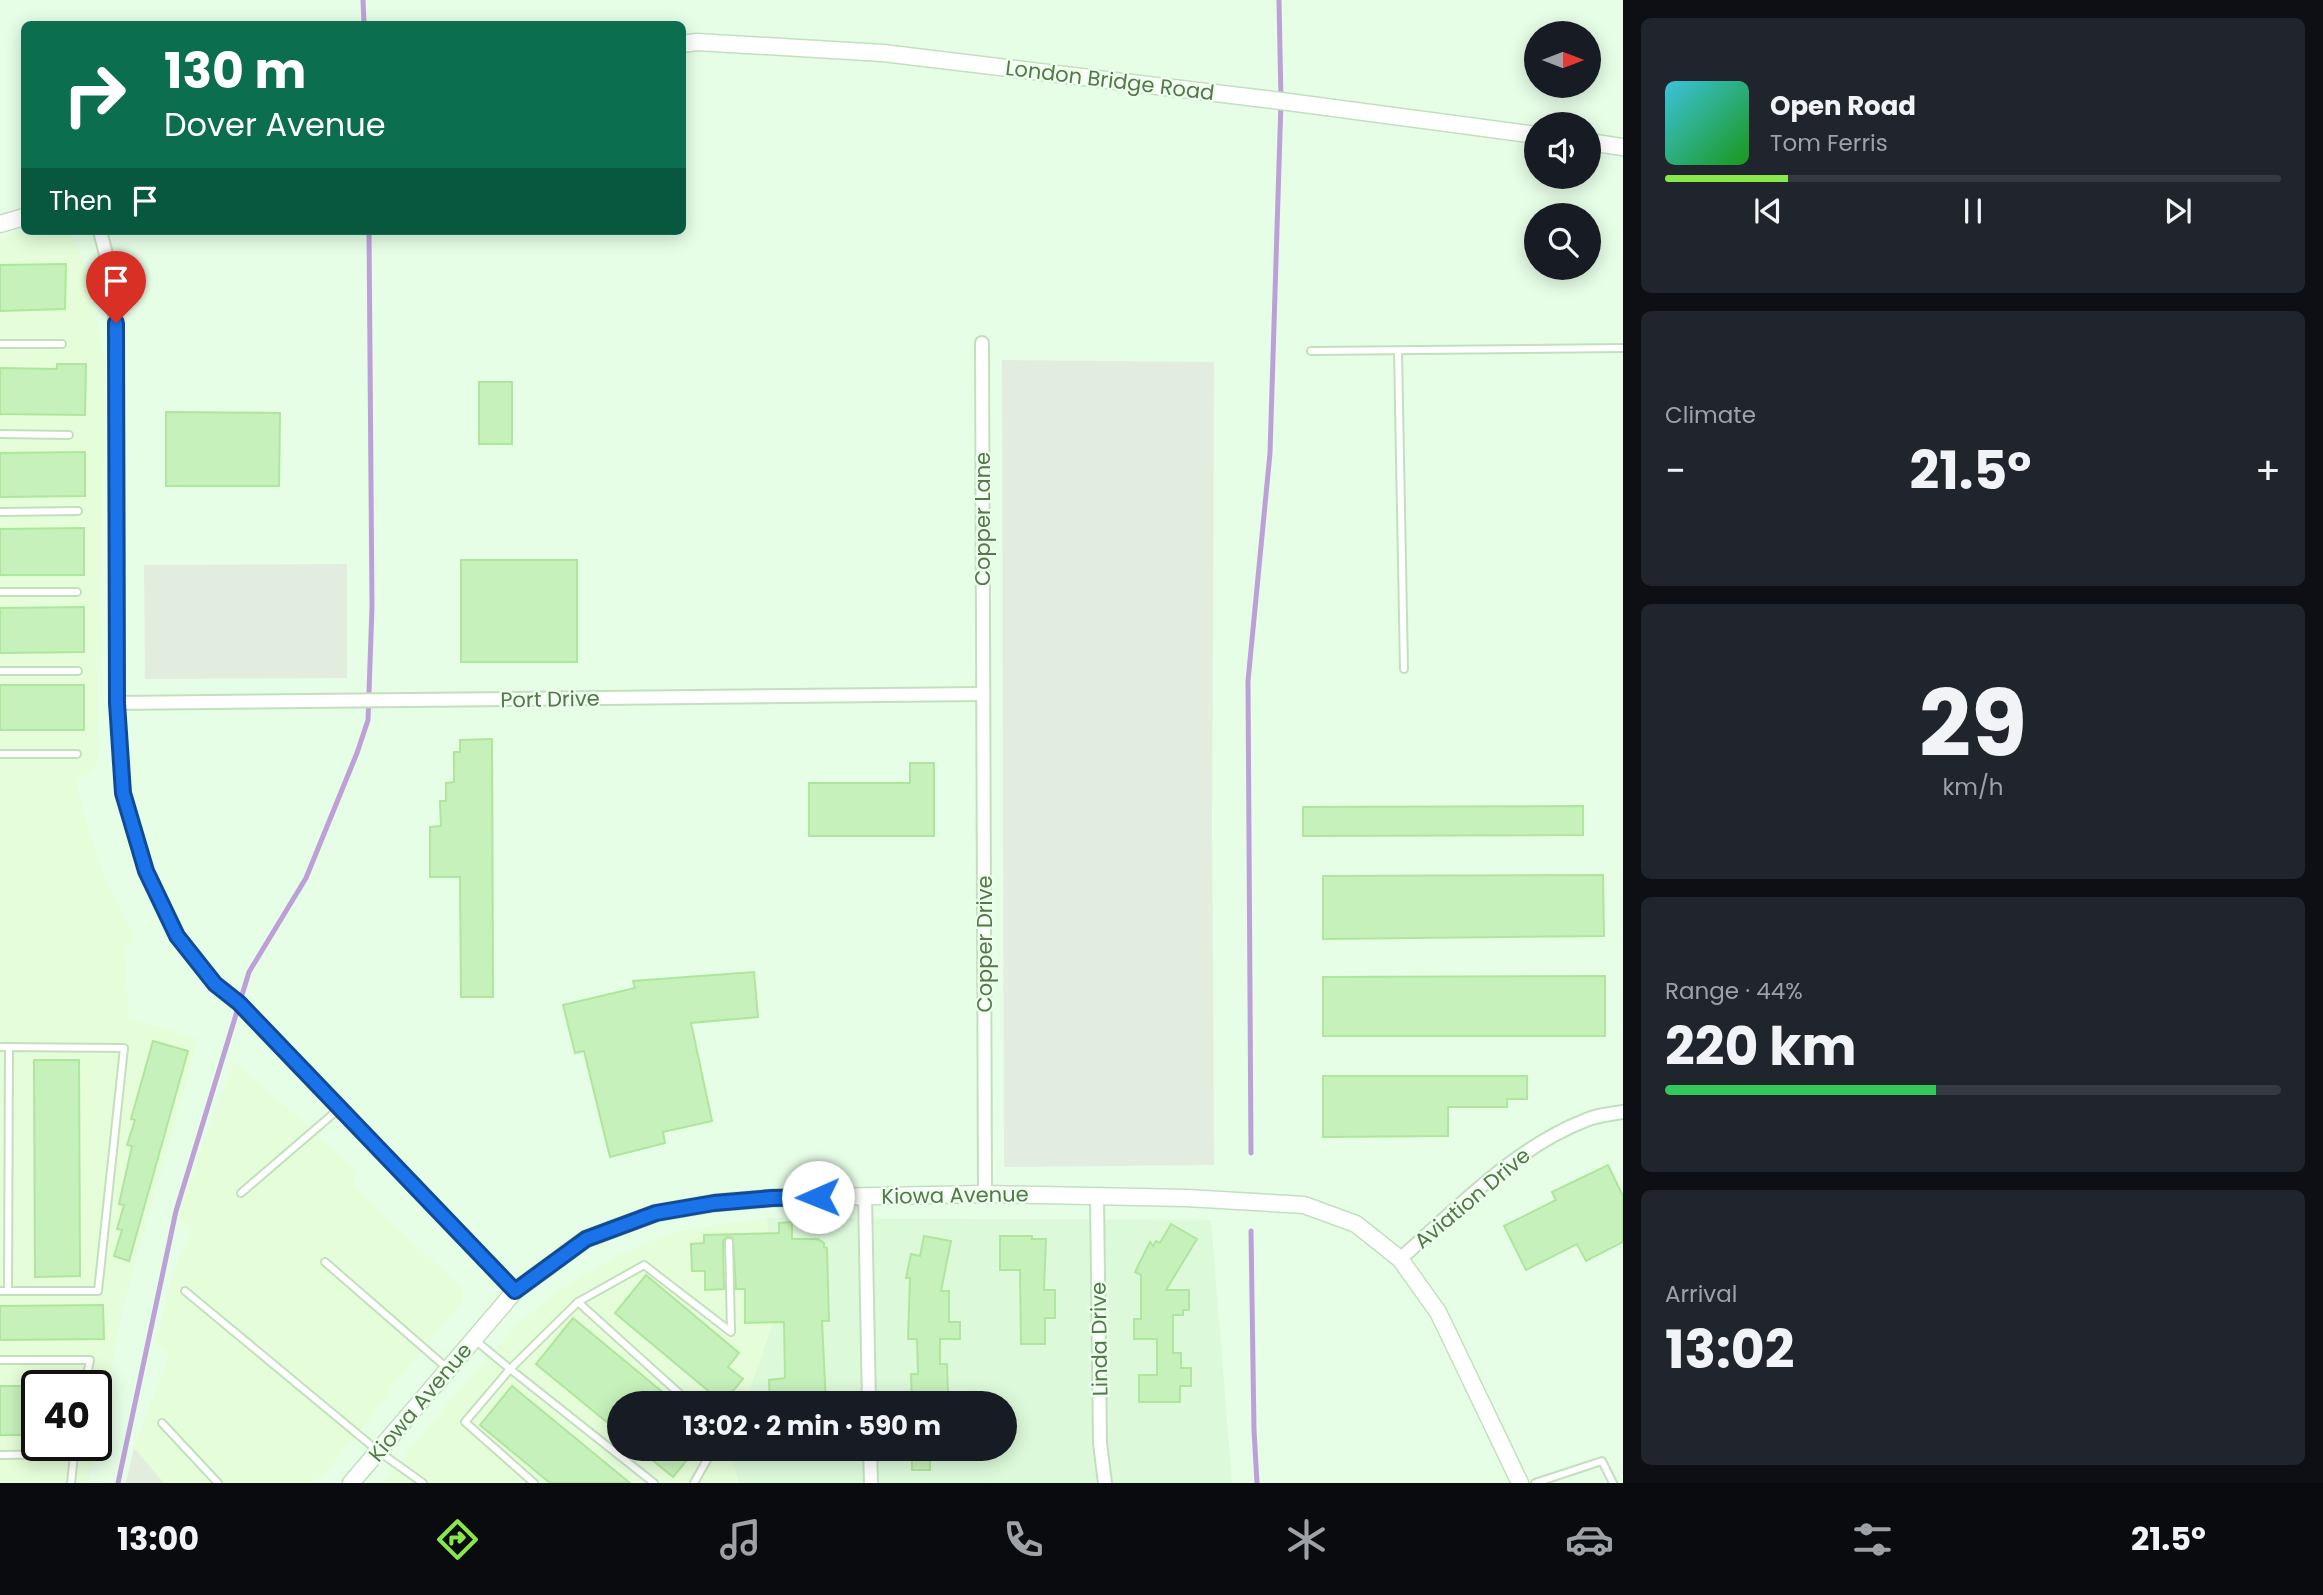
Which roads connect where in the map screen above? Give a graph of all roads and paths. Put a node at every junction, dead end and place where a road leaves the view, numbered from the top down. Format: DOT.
graph roads {
  1 [pos="686,43"];
  2 [pos="1524,133"];
  3 [pos="1601,143"];
  4 [pos="1623,146"];
  5 [pos="21,217"];
  6 [pos="0,224"];
  7 [pos="101,235"];
  8 [pos="982,343"];
  9 [pos="0,344"];
  10 [pos="62,344"];
  11 [pos="1623,348"];
  12 [pos="1311,351"];
  13 [pos="1398,351"];
  14 [pos="0,434"];
  15 [pos="69,435"];
  16 [pos="78,511"];
  17 [pos="0,512"];
  18 [pos="0,592"];
  19 [pos="77,592"];
  20 [pos="1404,670"];
  21 [pos="0,671"];
  22 [pos="78,671"];
  23 [pos="982,694"];
  24 [pos="117,703"];
  25 [pos="0,754"];
  26 [pos="78,754"];
  27 [pos="0,1047"];
  28 [pos="9,1047"];
  29 [pos="340,1108"];
  30 [pos="1623,1112"];
  31 [pos="241,1193"];
  32 [pos="985,1194"];
  33 [pos="1097,1195"];
  34 [pos="865,1196"];
  35 [pos="729,1242"];
  36 [pos="1400,1258"];
  37 [pos="325,1262"];
  38 [pos="185,1290"];
  39 [pos="4,1291"];
  40 [pos="515,1291"];
  41 [pos="578,1302"];
  42 [pos="474,1339"];
  43 [pos="0,1360"];
  44 [pos="448,1369"];
  45 [pos="510,1369"];
  46 [pos="88,1370"];
  47 [pos="677,1391"];
  48 [pos="869,1391"];
  49 [pos="162,1423"];
  50 [pos="378,1451"];
  51 [pos="0,1455"];
  52 [pos="21,1455"];
  53 [pos="73,1461"];
  54 [pos="706,1461"];
  55 [pos="870,1461"];
  56 [pos="1516,1482"];
  57 [pos="71,1483"];
  58 [pos="218,1483"];
  59 [pos="351,1483"];
  60 [pos="423,1483"];
  61 [pos="534,1483"];
  62 [pos="654,1483"];
  63 [pos="694,1483"];
  64 [pos="871,1483"];
  65 [pos="1105,1483"];
  66 [pos="1535,1483"];
  67 [pos="1613,1483"];
  1 -- 2 [label="street, London Bridge Road"];
  3 -- 4 [label="street"];
  5 -- 6 [label="street"];
  7 -- 24 [label="street"];
  8 -- 23 [label="street, Copper Lane"];
  9 -- 10 [label="lane"];
  11 -- 13 [label="lane"];
  12 -- 13 [label="lane"];
  13 -- 20 [label="lane"];
  14 -- 15 [label="lane"];
  16 -- 17 [label="lane"];
  18 -- 19 [label="lane"];
  21 -- 22 [label="lane"];
  23 -- 24 [label="street, Port Drive"];
  23 -- 32 [label="street, Copper Drive"];
  24 -- 29 [label="street"];
  25 -- 26 [label="lane"];
  27 -- 28 [label="lane"];
  28 -- 39 [label="lane"];
  28 -- 39 [label="lane"];
  29 -- 31 [label="lane"];
  29 -- 40 [label="street"];
  30 -- 36 [label="street, Aviation Drive"];
  32 -- 33 [label="street, Kiowa Avenue"];
  32 -- 34 [label="street, Kiowa Avenue"];
  33 -- 36 [label="street, Kiowa Avenue"];
  33 -- 65 [label="street, Linda Drive"];
  34 -- 40 [label="street, Kiowa Avenue"];
  34 -- 48 [label="street"];
  35 -- 41 [label="lane"];
  36 -- 56 [label="street, Kiowa Avenue"];
  37 -- 44 [label="lane"];
  38 -- 50 [label="lane"];
  40 -- 42 [label="street, Kiowa Avenue"];
  41 -- 45 [label="lane"];
  41 -- 47 [label="lane"];
  42 -- 44 [label="street, Kiowa Avenue"];
  42 -- 45 [label="lane"];
  43 -- 46 [label="lane"];
  44 -- 50 [label="street, Kiowa Avenue"];
  45 -- 61 [label="lane"];
  45 -- 62 [label="lane"];
  49 -- 58 [label="lane"];
  50 -- 59 [label="street, Kiowa Avenue"];
  50 -- 60 [label="lane"];
  51 -- 52 [label="lane"];
  53 -- 57 [label="lane"];
  54 -- 63 [label="lane"];
  55 -- 64 [label="street"];
  66 -- 67 [label="lane"];
}
